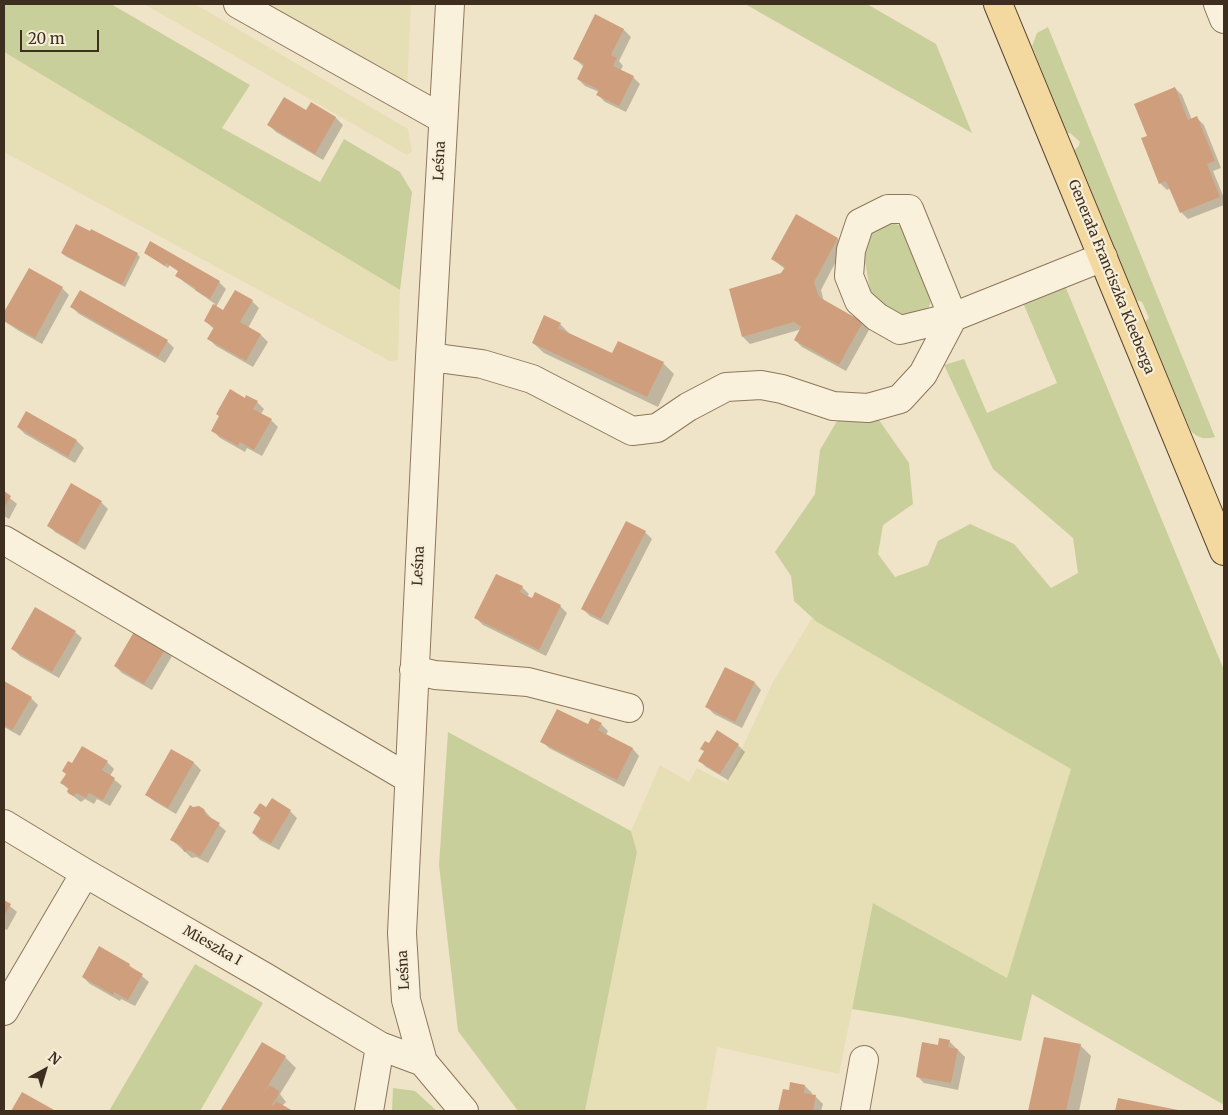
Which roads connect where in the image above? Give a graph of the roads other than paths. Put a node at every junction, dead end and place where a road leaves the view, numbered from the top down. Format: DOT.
graph roads {
  1 [pos="238,4"];
  2 [pos="450,4"];
  3 [pos="998,4"];
  4 [pos="1218,4"];
  5 [pos="1224,20"];
  6 [pos="443,119"];
  7 [pos="1103,257"];
  8 [pos="953,317"];
  9 [pos="430,357"];
  10 [pos="4,540"];
  11 [pos="1224,551"];
  12 [pos="414,670"];
  13 [pos="629,708"];
  14 [pos="408,778"];
  15 [pos="4,824"];
  16 [pos="85,873"];
  17 [pos="4,1011"];
  18 [pos="380,1046"];
  19 [pos="864,1060"];
  20 [pos="423,1062"];
  21 [pos="368,1111"];
  22 [pos="464,1111"];
  23 [pos="855,1111"];
  1 -- 6 [label="street"];
  2 -- 6 [label="street, Leśna"];
  3 -- 7 [label="main road, Generała Franciszka Kleeberga"];
  4 -- 5 [label="street"];
  6 -- 9 [label="street, Leśna"];
  7 -- 8 [label="street"];
  7 -- 11 [label="main road, Generała Franciszka Kleeberga"];
  8 -- 8 [label="street"];
  8 -- 9 [label="street"];
  9 -- 12 [label="street, Leśna"];
  10 -- 14 [label="street"];
  12 -- 13 [label="street"];
  12 -- 14 [label="street, Leśna"];
  14 -- 20 [label="street, Leśna"];
  15 -- 16 [label="street, Mieszka I"];
  16 -- 17 [label="street"];
  16 -- 18 [label="street, Mieszka I"];
  18 -- 20 [label="street, Mieszka I"];
  18 -- 21 [label="street"];
  19 -- 23 [label="street"];
  20 -- 22 [label="street, Leśna"];
}
